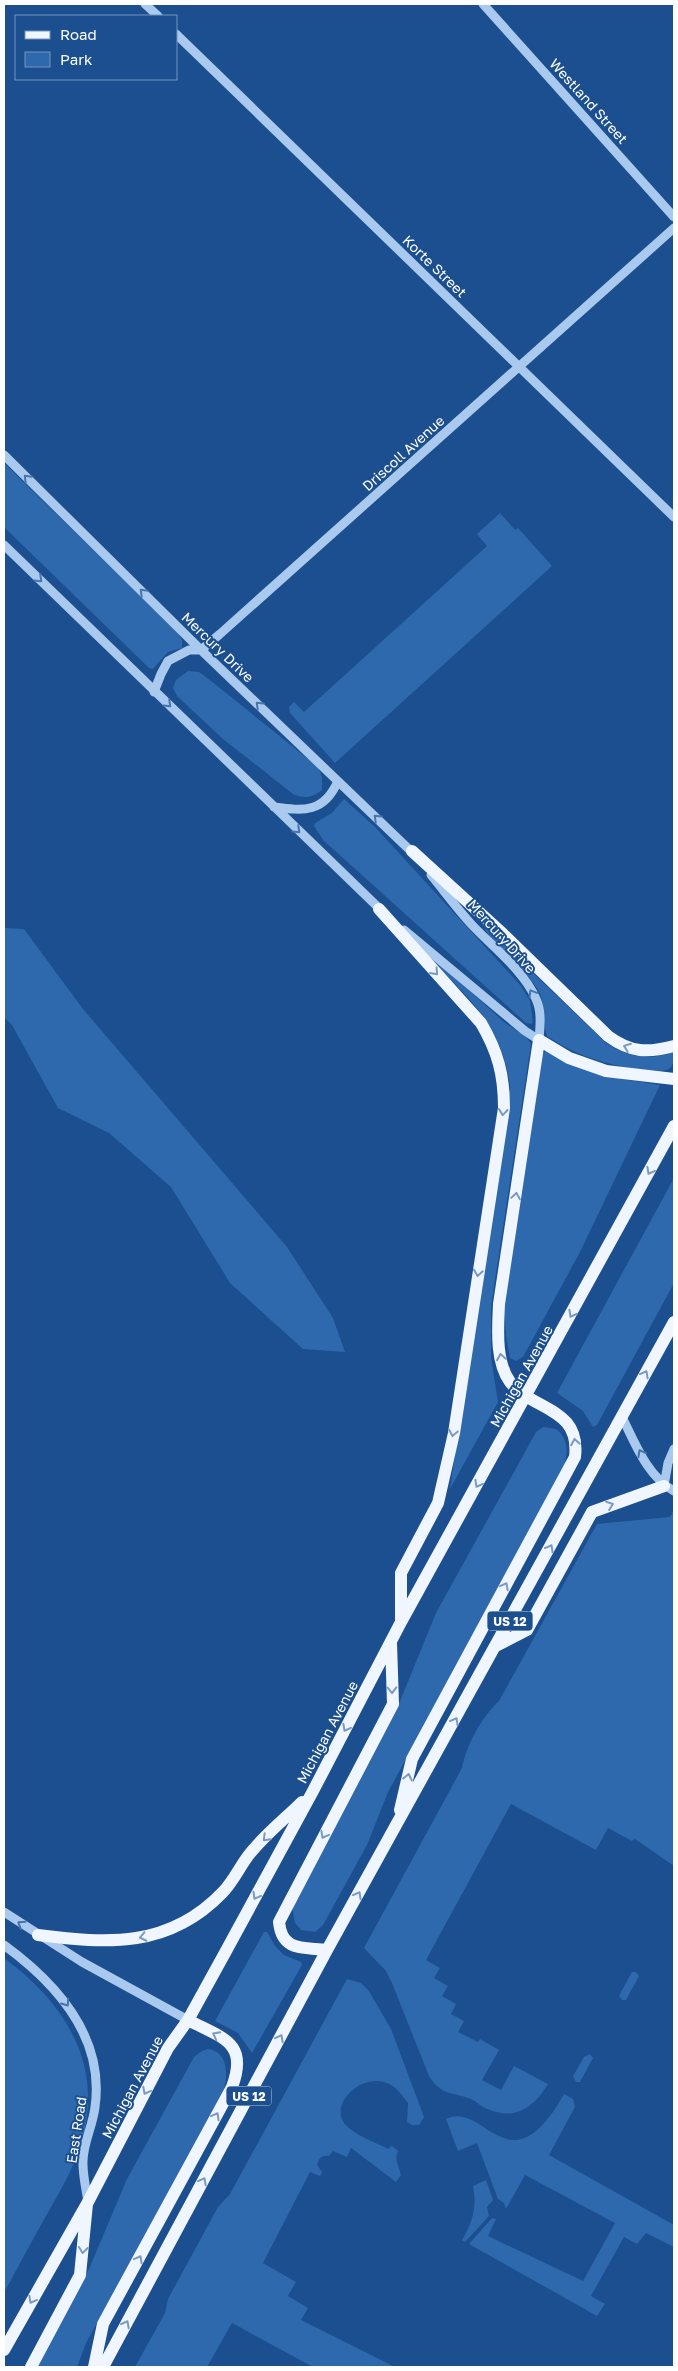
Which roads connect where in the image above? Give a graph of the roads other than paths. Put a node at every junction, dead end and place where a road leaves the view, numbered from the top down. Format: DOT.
graph roads {
  1 [pos="145,4"];
  2 [pos="483,4"];
  3 [pos="157,15"];
  4 [pos="178,36"];
  5 [pos="674,217"];
  6 [pos="674,228"];
  7 [pos="520,367"];
  8 [pos="4,455"];
  9 [pos="674,517"];
  10 [pos="4,545"];
  11 [pos="201,650"];
  12 [pos="154,692"];
  13 [pos="338,780"];
  14 [pos="273,806"];
  15 [pos="412,851"];
  16 [pos="379,909"];
  17 [pos="539,1040"];
  18 [pos="674,1046"];
  19 [pos="674,1079"];
  20 [pos="674,1128"];
  21 [pos="674,1322"];
  22 [pos="528,1396"];
  23 [pos="622,1417"];
  24 [pos="674,1449"];
  25 [pos="669,1489"];
  26 [pos="401,1622"];
  27 [pos="391,1641"];
  28 [pos="496,1646"];
  29 [pos="313,1791"];
  30 [pos="397,1825"];
  31 [pos="4,1912"];
  32 [pos="38,1935"];
  33 [pos="4,1946"];
  34 [pos="327,1950"];
  35 [pos="188,2020"];
  36 [pos="88,2202"];
  37 [pos="4,2350"];
  38 [pos="31,2367"];
  39 [pos="94,2367"];
  40 [pos="103,2367"];
  1 -- 3 [label="street"];
  2 -- 5 [label="street, Westland Street"];
  4 -- 7 [label="street, Korte Street"];
  6 -- 7 [label="street, Driscoll Avenue"];
  7 -- 9 [label="street, Korte Street"];
  7 -- 11 [label="street, Driscoll Avenue"];
  11 -- 8 [label="street, Mercury Drive, one-way"];
  10 -- 12 [label="street, one-way"];
  11 -- 12 [label="street, Driscoll Avenue"];
  13 -- 11 [label="street, Mercury Drive, one-way"];
  12 -- 14 [label="street, one-way"];
  13 -- 14 [label="street"];
  15 -- 13 [label="street, Mercury Drive, one-way"];
  14 -- 16 [label="street, one-way"];
  17 -- 15 [label="street, Mercury Drive, one-way"];
  18 -- 15 [label="main road, one-way"];
  16 -- 17 [label="street"];
  16 -- 26 [label="main road, one-way"];
  17 -- 19 [label="main road"];
  22 -- 17 [label="main road, one-way"];
  20 -- 22 [label="main road, Michigan Avenue, one-way"];
  23 -- 21 [label="main road, US 12, one-way"];
  22 -- 26 [label="main road, Michigan Avenue, one-way"];
  30 -- 22 [label="main road, one-way"];
  25 -- 23 [label="street, one-way"];
  28 -- 23 [label="main road, US 12, one-way"];
  24 -- 25 [label="street"];
  28 -- 25 [label="main road, one-way"];
  26 -- 27 [label="main road, Michigan Avenue"];
  27 -- 29 [label="main road, Michigan Avenue, one-way"];
  27 -- 34 [label="main road, one-way"];
  30 -- 28 [label="main road, US 12, one-way"];
  29 -- 32 [label="main road, one-way"];
  29 -- 35 [label="main road, Michigan Avenue, one-way"];
  34 -- 30 [label="main road, US 12, one-way"];
  32 -- 31 [label="street, one-way"];
  32 -- 35 [label="street"];
  33 -- 36 [label="street, East Road, one-way"];
  40 -- 34 [label="main road, US 12, one-way"];
  35 -- 36 [label="main road, Michigan Avenue, one-way"];
  39 -- 35 [label="main road, one-way"];
  36 -- 37 [label="main road, Michigan Avenue, one-way"];
  36 -- 38 [label="main road, one-way"];
}
